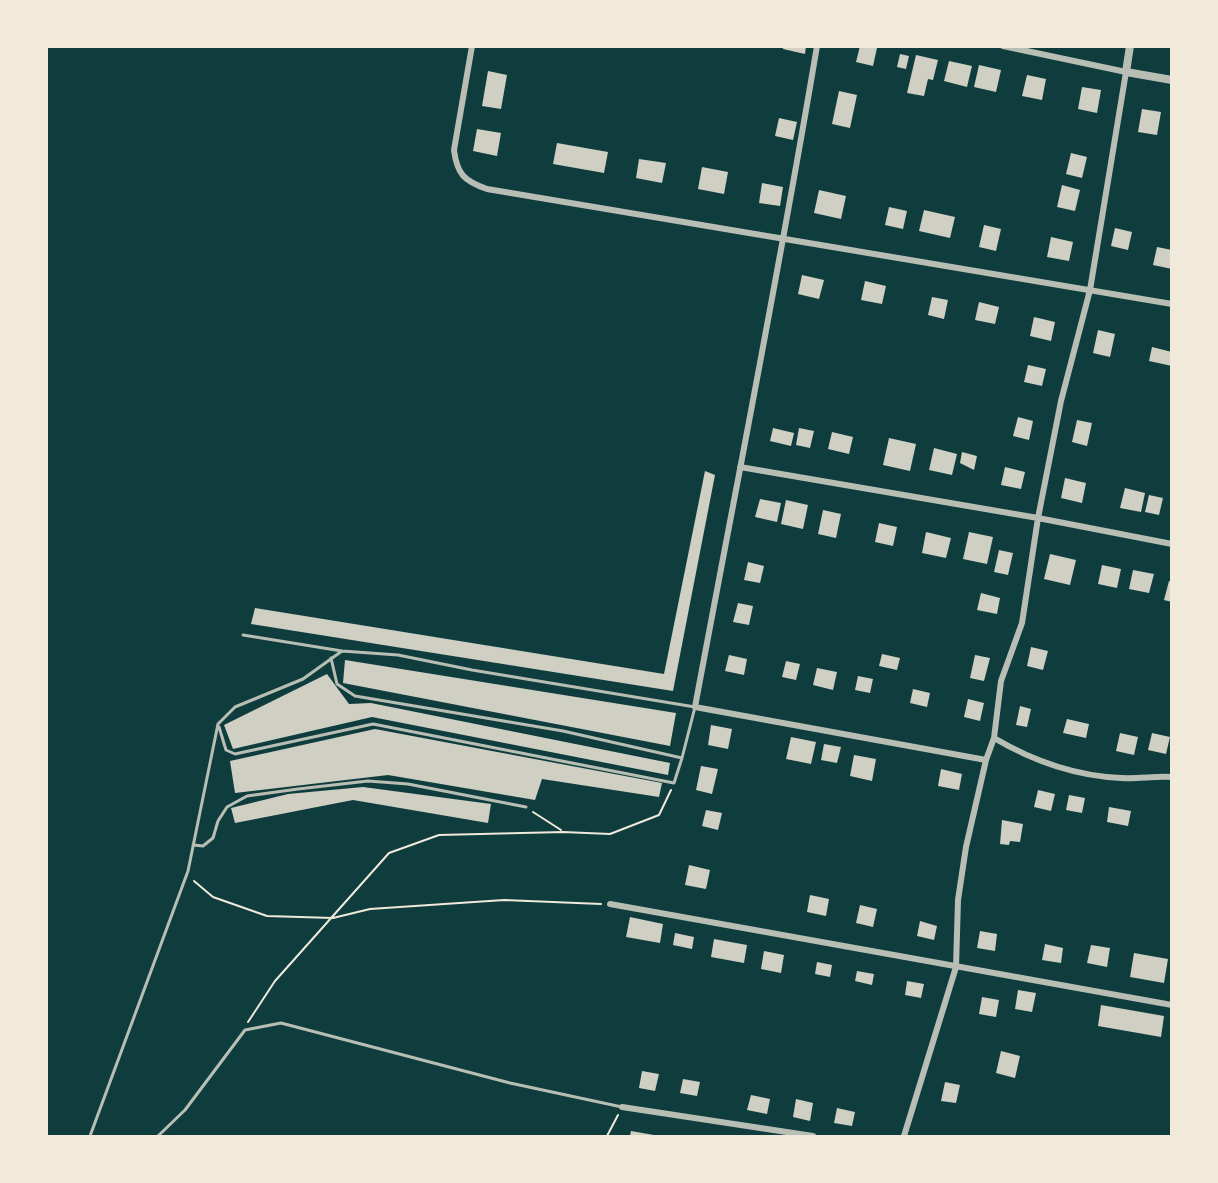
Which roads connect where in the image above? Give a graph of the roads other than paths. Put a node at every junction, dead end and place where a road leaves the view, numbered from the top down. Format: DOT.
graph roads {
  1 [pos="472,46"];
  2 [pos="817,46"];
  3 [pos="1003,46"];
  4 [pos="1130,46"];
  5 [pos="1126,72"];
  6 [pos="1172,80"];
  7 [pos="785,240"];
  8 [pos="1090,290"];
  9 [pos="1172,304"];
  10 [pos="740,467"];
  11 [pos="1038,518"];
  12 [pos="1172,544"];
  13 [pos="243,635"];
  14 [pos="342,651"];
  15 [pos="331,658"];
  16 [pos="695,707"];
  17 [pos="218,724"];
  18 [pos="994,738"];
  19 [pos="682,758"];
  20 [pos="986,760"];
  21 [pos="1172,777"];
  22 [pos="526,807"];
  23 [pos="193,845"];
  24 [pos="610,904"];
  25 [pos="956,967"];
  26 [pos="1172,1005"];
  27 [pos="622,1107"];
  28 [pos="90,1137"];
  29 [pos="158,1137"];
  30 [pos="813,1137"];
  31 [pos="904,1137"];
  1 -- 7 [label="street"];
  2 -- 7 [label="street"];
  3 -- 5 [label="street"];
  4 -- 5 [label="street"];
  5 -- 6 [label="street"];
  5 -- 8 [label="street"];
  7 -- 8 [label="street"];
  7 -- 10 [label="street"];
  8 -- 9 [label="street"];
  8 -- 11 [label="street"];
  10 -- 11 [label="street"];
  10 -- 16 [label="street"];
  11 -- 12 [label="street"];
  11 -- 18 [label="street"];
  13 -- 14 [label="lane"];
  14 -- 15 [label="lane"];
  14 -- 16 [label="lane"];
  15 -- 17 [label="lane"];
  15 -- 19 [label="lane"];
  16 -- 19 [label="lane"];
  16 -- 20 [label="street"];
  17 -- 19 [label="lane"];
  17 -- 23 [label="lane"];
  18 -- 20 [label="street"];
  18 -- 21 [label="street"];
  20 -- 25 [label="street"];
  22 -- 23 [label="lane"];
  23 -- 28 [label="lane"];
  24 -- 25 [label="street"];
  25 -- 26 [label="street"];
  25 -- 31 [label="street"];
  27 -- 29 [label="lane"];
  27 -- 30 [label="street"];
}
